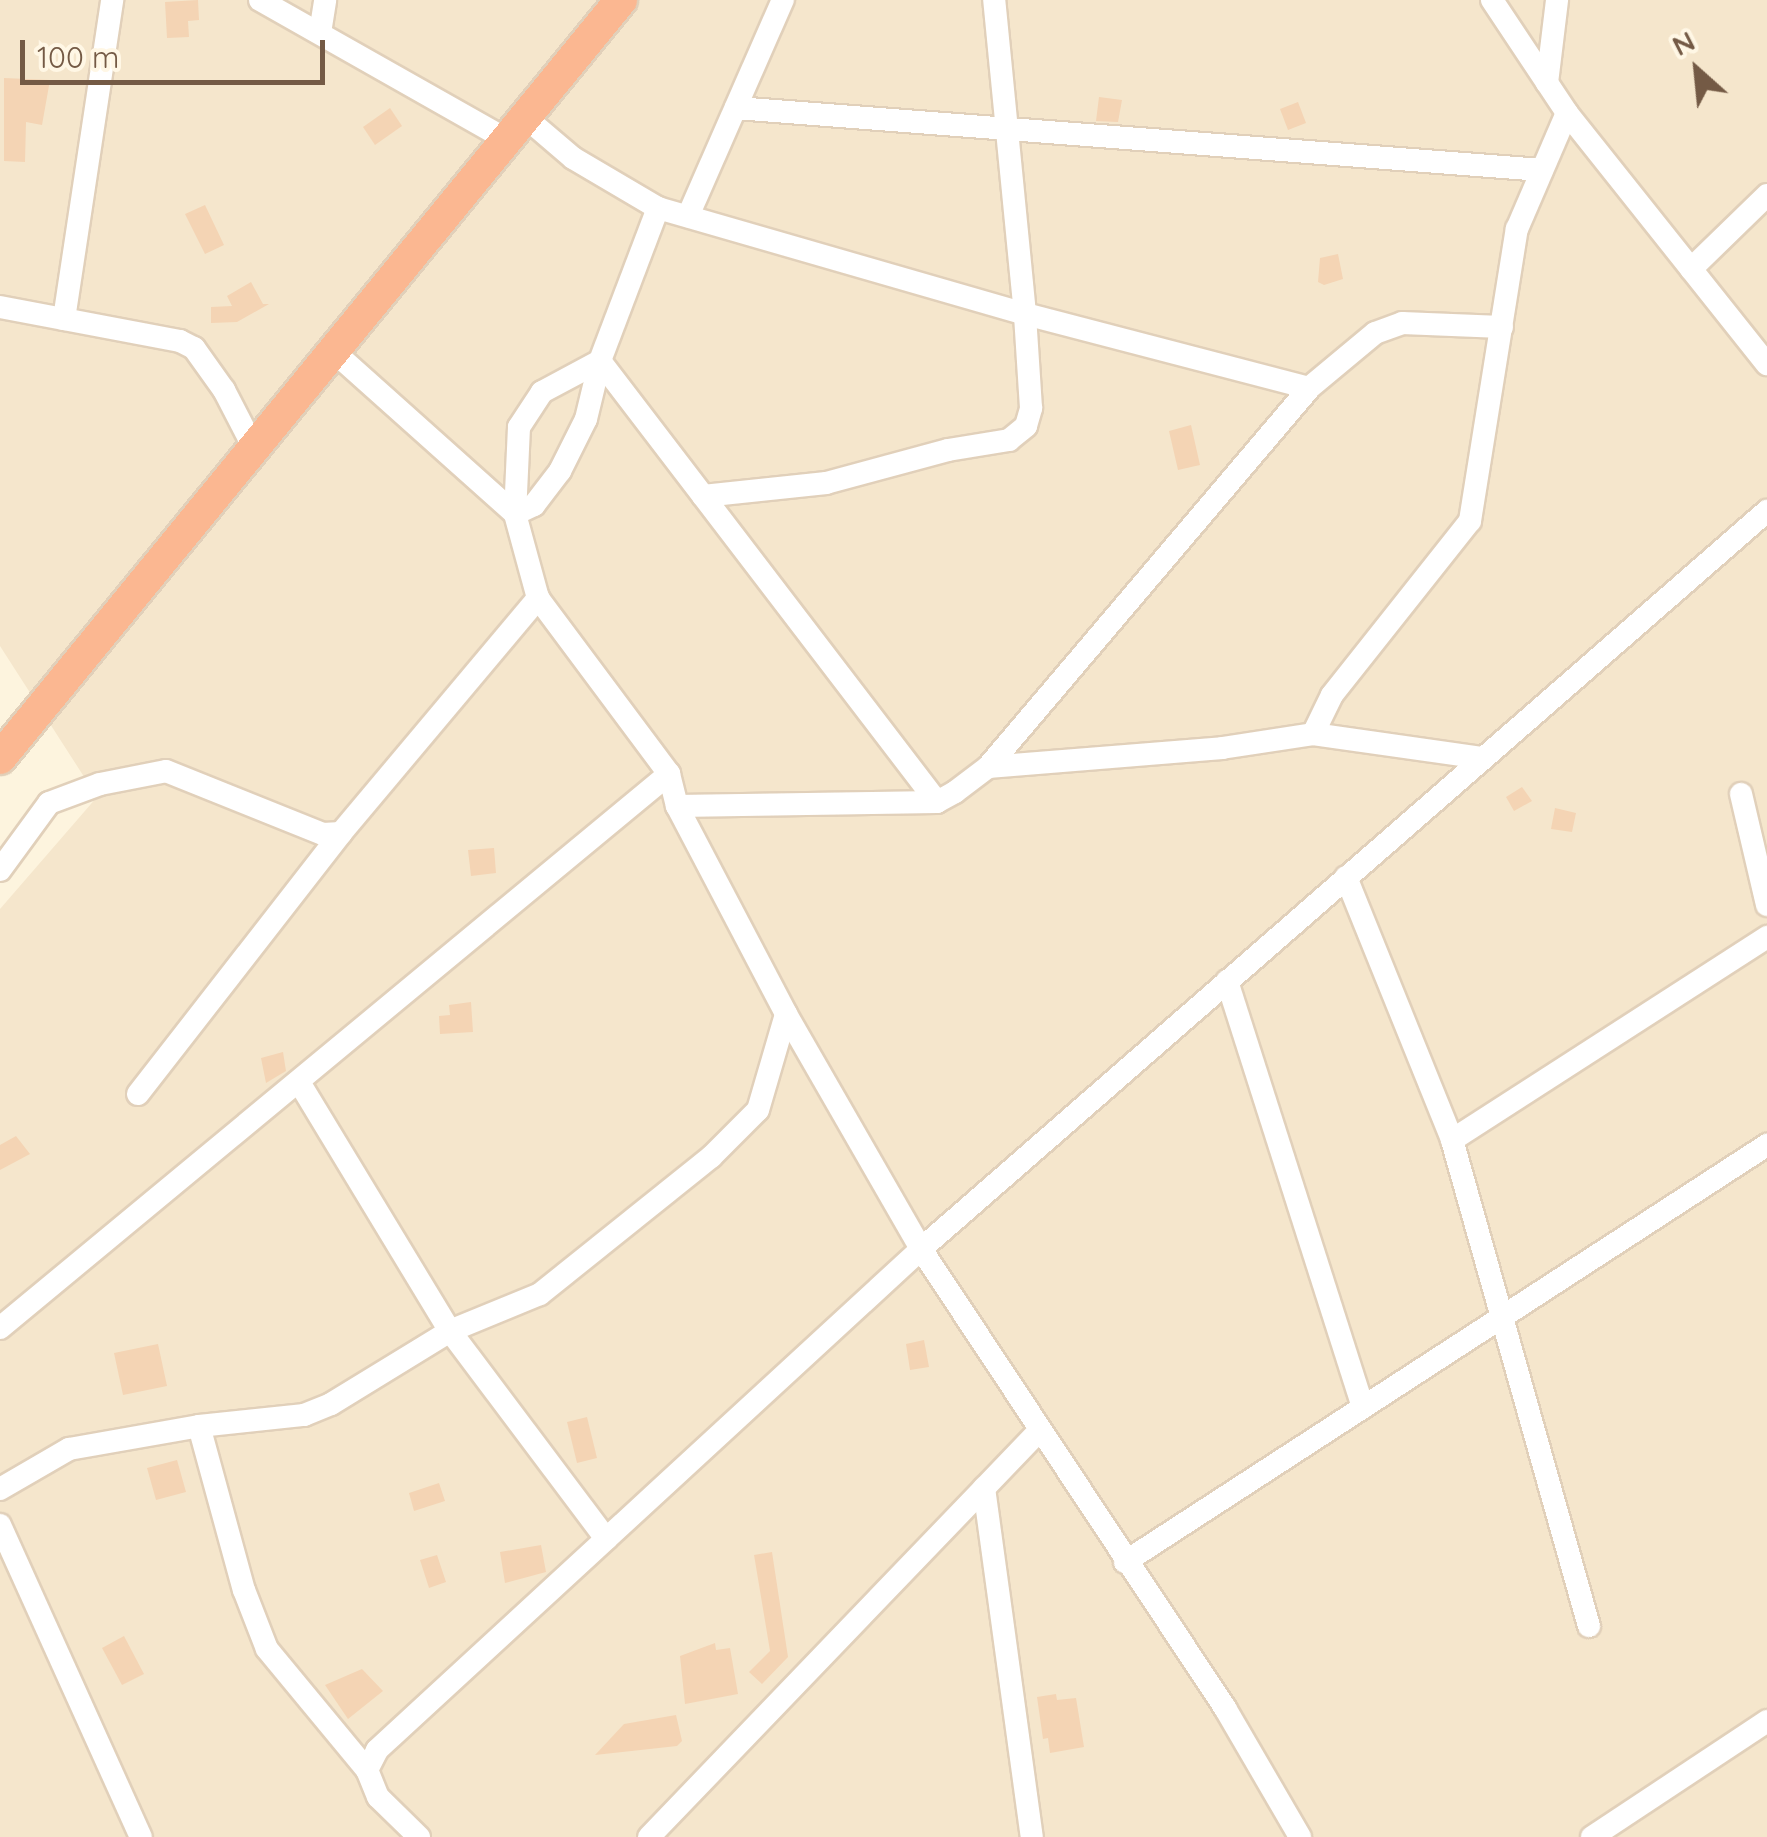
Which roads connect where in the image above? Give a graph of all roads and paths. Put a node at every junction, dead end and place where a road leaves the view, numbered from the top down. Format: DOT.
graph roads {
  1 [pos="112,0"];
  2 [pos="260,0"];
  3 [pos="326,0"];
  4 [pos="622,0"];
  5 [pos="783,0"];
  6 [pos="994,0"];
  7 [pos="1492,0"];
  8 [pos="1557,0"];
  9 [pos="320,33"];
  10 [pos="1547,83"];
  11 [pos="736,108"];
  12 [pos="1566,113"];
  13 [pos="516,128"];
  14 [pos="1008,130"];
  15 [pos="1542,170"];
  16 [pos="1767,194"];
  17 [pos="658,208"];
  18 [pos="688,216"];
  19 [pos="1691,269"];
  20 [pos="0,307"];
  21 [pos="1025,314"];
  22 [pos="64,319"];
  23 [pos="1502,326"];
  24 [pos="334,350"];
  25 [pos="600,361"];
  26 [pos="1767,364"];
  27 [pos="1309,388"];
  28 [pos="254,448"];
  29 [pos="703,496"];
  30 [pos="1767,511"];
  31 [pos="515,514"];
  32 [pos="538,598"];
  33 [pos="1313,734"];
  34 [pos="0,758"];
  35 [pos="1482,758"];
  36 [pos="988,767"];
  37 [pos="668,774"];
  38 [pos="1741,794"];
  39 [pos="937,802"];
  40 [pos="677,806"];
  41 [pos="341,833"];
  42 [pos="0,870"];
  43 [pos="1346,877"];
  44 [pos="1767,906"];
  45 [pos="1767,937"];
  46 [pos="1227,981"];
  47 [pos="786,1014"];
  48 [pos="298,1082"];
  49 [pos="138,1094"];
  50 [pos="1452,1140"];
  51 [pos="1767,1145"];
  52 [pos="921,1249"];
  53 [pos="1500,1318"];
  54 [pos="0,1328"];
  55 [pos="450,1332"];
  56 [pos="1363,1408"];
  57 [pos="200,1426"];
  58 [pos="1038,1432"];
  59 [pos="984,1488"];
  60 [pos="0,1489"];
  61 [pos="0,1525"];
  62 [pos="606,1539"];
  63 [pos="1124,1562"];
  64 [pos="1590,1626"];
  65 [pos="1767,1721"];
  66 [pos="368,1770"];
  67 [pos="141,1837"];
  68 [pos="419,1837"];
  69 [pos="649,1837"];
  70 [pos="1032,1837"];
  71 [pos="1300,1837"];
  72 [pos="1592,1837"];
  1 -- 22 [label="street"];
  2 -- 9 [label="street"];
  3 -- 9 [label="street"];
  4 -- 13 [label="highway"];
  5 -- 11 [label="street"];
  6 -- 14 [label="street"];
  7 -- 10 [label="street"];
  8 -- 10 [label="street"];
  9 -- 13 [label="street"];
  10 -- 12 [label="street"];
  11 -- 14 [label="street"];
  11 -- 18 [label="street"];
  12 -- 15 [label="street"];
  12 -- 19 [label="street"];
  13 -- 17 [label="street"];
  13 -- 24 [label="highway"];
  14 -- 15 [label="street"];
  14 -- 21 [label="street"];
  15 -- 23 [label="street"];
  16 -- 19 [label="street"];
  17 -- 18 [label="street"];
  17 -- 25 [label="street"];
  18 -- 21 [label="street"];
  19 -- 26 [label="street"];
  20 -- 22 [label="street"];
  21 -- 27 [label="street"];
  21 -- 29 [label="street"];
  22 -- 28 [label="street"];
  23 -- 27 [label="street"];
  23 -- 33 [label="street"];
  24 -- 28 [label="highway"];
  24 -- 31 [label="street"];
  25 -- 29 [label="street"];
  25 -- 31 [label="street"];
  25 -- 31 [label="street"];
  27 -- 36 [label="street"];
  28 -- 34 [label="highway"];
  29 -- 39 [label="street"];
  30 -- 35 [label="street"];
  31 -- 32 [label="street"];
  32 -- 37 [label="street"];
  32 -- 41 [label="street"];
  33 -- 35 [label="street"];
  33 -- 36 [label="street"];
  35 -- 43 [label="street"];
  36 -- 39 [label="street"];
  37 -- 40 [label="street"];
  37 -- 48 [label="street"];
  38 -- 44 [label="street"];
  39 -- 40 [label="street"];
  40 -- 47 [label="street"];
  41 -- 42 [label="street"];
  41 -- 49 [label="street"];
  43 -- 46 [label="street"];
  43 -- 50 [label="street"];
  45 -- 50 [label="street"];
  46 -- 52 [label="street"];
  46 -- 56 [label="street"];
  47 -- 52 [label="street"];
  47 -- 55 [label="street"];
  48 -- 54 [label="street"];
  48 -- 55 [label="street"];
  50 -- 53 [label="street"];
  51 -- 53 [label="street"];
  52 -- 58 [label="street"];
  52 -- 62 [label="street"];
  53 -- 56 [label="street"];
  53 -- 64 [label="street"];
  55 -- 57 [label="street"];
  55 -- 62 [label="street"];
  56 -- 63 [label="street"];
  57 -- 60 [label="street"];
  57 -- 66 [label="street"];
  58 -- 59 [label="street"];
  58 -- 63 [label="street"];
  59 -- 69 [label="street"];
  59 -- 70 [label="street"];
  61 -- 67 [label="street"];
  62 -- 66 [label="street"];
  63 -- 71 [label="street"];
  65 -- 72 [label="street"];
  66 -- 68 [label="street"];
}
